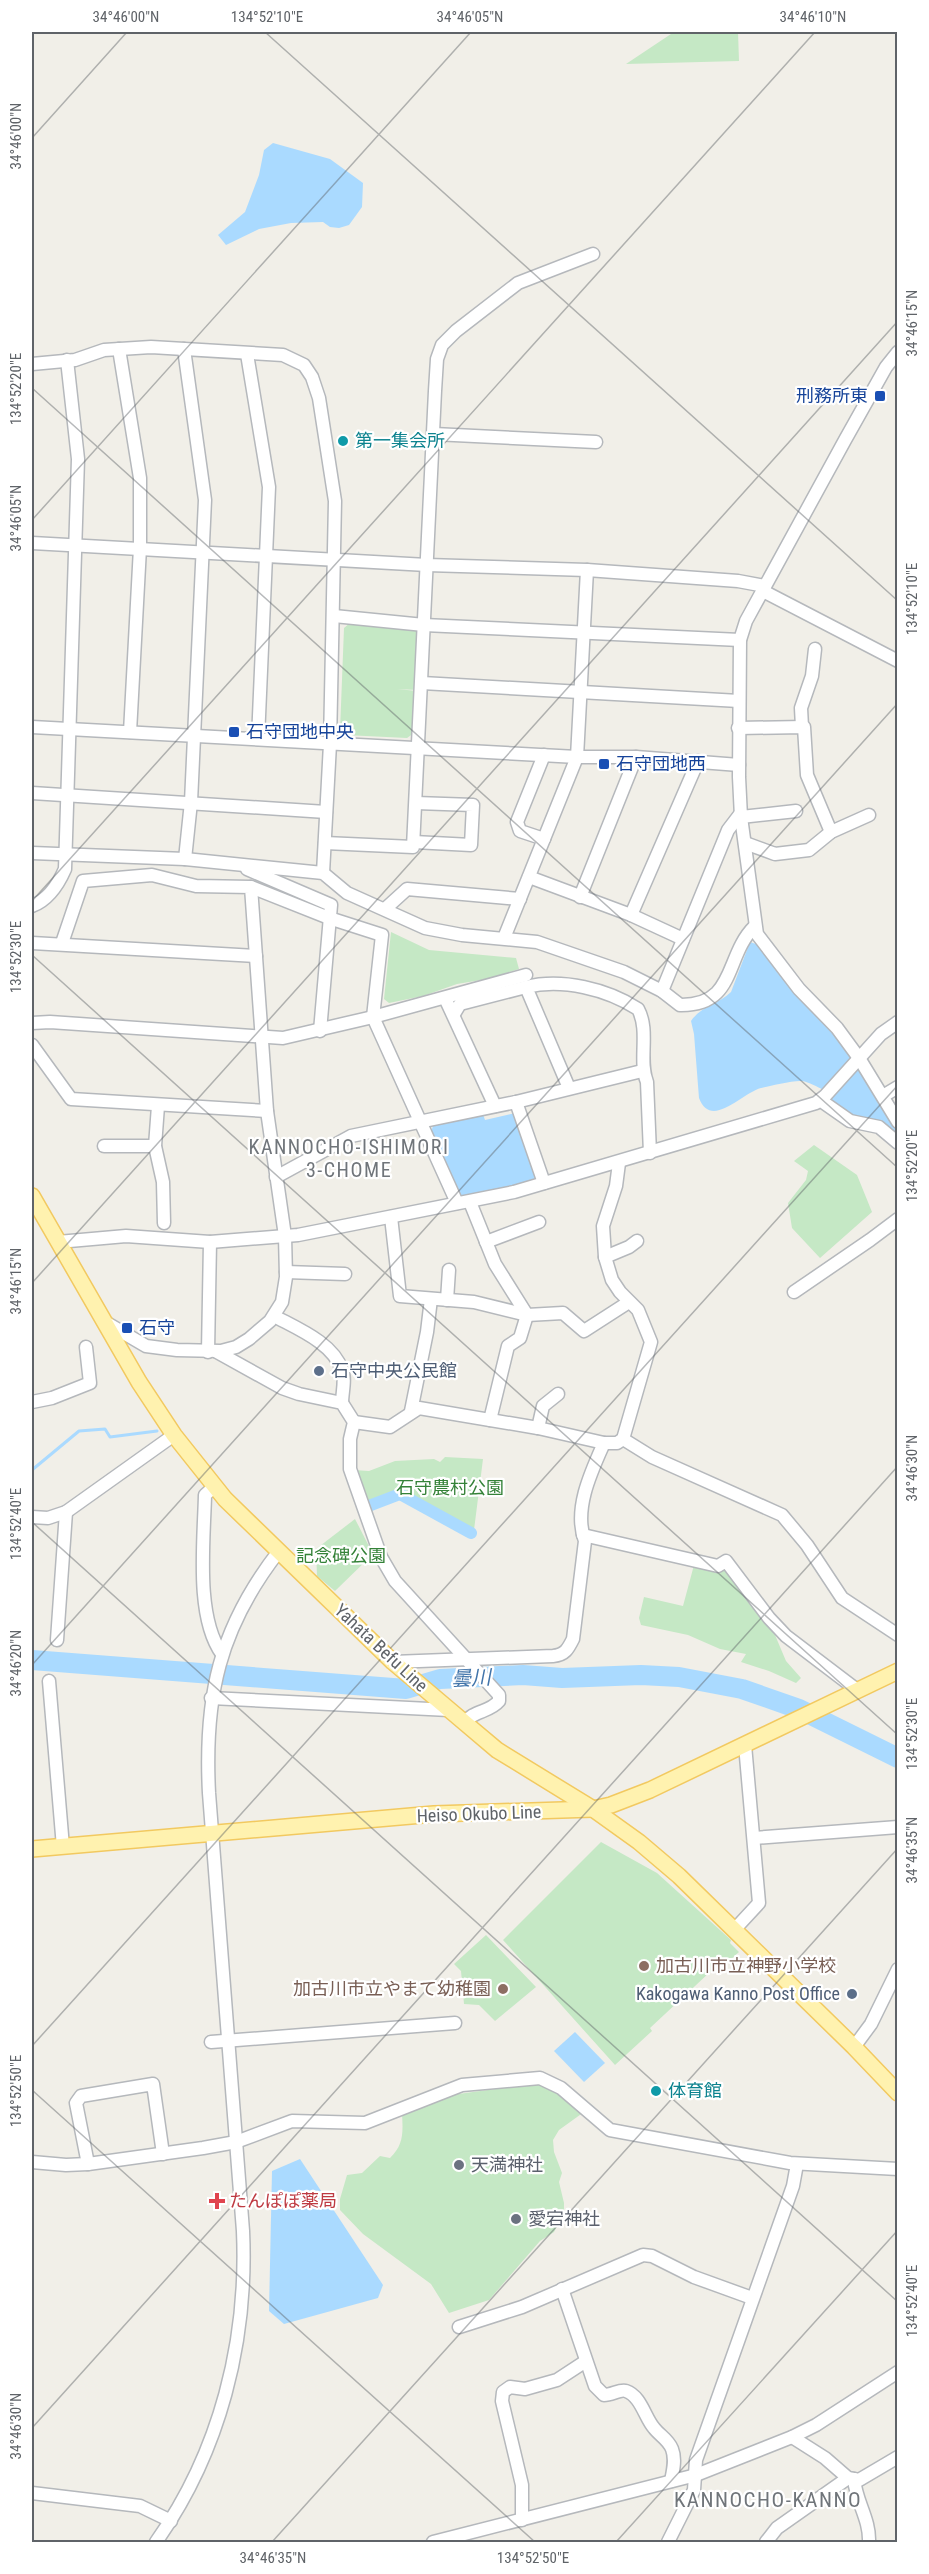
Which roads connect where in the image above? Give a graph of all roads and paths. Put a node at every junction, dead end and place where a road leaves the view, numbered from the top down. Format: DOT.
graph roads {
  1 [pos="593,254"];
  2 [pos="119,349"];
  3 [pos="184,350"];
  4 [pos="897,352"];
  5 [pos="247,354"];
  6 [pos="67,360"];
  7 [pos="32,364"];
  8 [pos="434,434"];
  9 [pos="596,442"];
  10 [pos="32,543"];
  11 [pos="76,545"];
  12 [pos="140,548"];
  13 [pos="203,552"];
  14 [pos="266,554"];
  15 [pos="334,559"];
  16 [pos="427,565"];
  17 [pos="586,570"];
  18 [pos="764,588"];
  19 [pos="334,616"];
  20 [pos="424,625"];
  21 [pos="583,633"];
  22 [pos="740,640"];
  23 [pos="815,649"];
  24 [pos="897,661"];
  25 [pos="422,683"];
  26 [pos="580,692"];
  27 [pos="739,701"];
  28 [pos="32,727"];
  29 [pos="802,727"];
  30 [pos="738,728"];
  31 [pos="71,729"];
  32 [pos="130,732"];
  33 [pos="194,737"];
  34 [pos="258,739"];
  35 [pos="330,744"];
  36 [pos="419,748"];
  37 [pos="544,754"];
  38 [pos="577,757"];
  39 [pos="636,757"];
  40 [pos="698,761"];
  41 [pos="739,765"];
  42 [pos="32,793"];
  43 [pos="69,795"];
  44 [pos="191,802"];
  45 [pos="416,803"];
  46 [pos="796,811"];
  47 [pos="326,812"];
  48 [pos="741,815"];
  49 [pos="869,815"];
  50 [pos="831,832"];
  51 [pos="544,839"];
  52 [pos="414,842"];
  53 [pos="325,843"];
  54 [pos="745,843"];
  55 [pos="32,853"];
  56 [pos="66,854"];
  57 [pos="185,860"];
  58 [pos="236,864"];
  59 [pos="323,873"];
  60 [pos="529,877"];
  61 [pos="251,887"];
  62 [pos="580,897"];
  63 [pos="520,899"];
  64 [pos="32,906"];
  65 [pos="386,909"];
  66 [pos="631,915"];
  67 [pos="329,918"];
  68 [pos="754,926"];
  69 [pos="504,938"];
  70 [pos="683,939"];
  71 [pos="32,943"];
  72 [pos="62,943"];
  73 [pos="255,956"];
  74 [pos="526,981"];
  75 [pos="662,991"];
  76 [pos="445,998"];
  77 [pos="454,1014"];
  78 [pos="373,1017"];
  79 [pos="897,1022"];
  80 [pos="32,1023"];
  81 [pos="320,1030"];
  82 [pos="263,1036"];
  83 [pos="32,1046"];
  84 [pos="859,1058"];
  85 [pos="642,1071"];
  86 [pos="897,1087"];
  87 [pos="569,1088"];
  88 [pos="883,1096"];
  89 [pos="820,1100"];
  90 [pos="516,1102"];
  91 [pos="158,1106"];
  92 [pos="495,1106"];
  93 [pos="267,1111"];
  94 [pos="897,1122"];
  95 [pos="421,1123"];
  96 [pos="897,1143"];
  97 [pos="104,1146"];
  98 [pos="155,1146"];
  99 [pos="650,1153"];
  100 [pos="619,1162"];
  101 [pos="276,1177"];
  102 [pos="544,1183"];
  103 [pos="32,1196"];
  104 [pos="470,1202"];
  105 [pos="457,1203"];
  106 [pos="391,1217"];
  107 [pos="897,1219"];
  108 [pos="539,1221"];
  109 [pos="164,1223"];
  110 [pos="285,1236"];
  111 [pos="637,1241"];
  112 [pos="58,1242"];
  113 [pos="210,1242"];
  114 [pos="486,1242"];
  115 [pos="605,1257"];
  116 [pos="448,1270"];
  117 [pos="286,1272"];
  118 [pos="345,1274"];
  119 [pos="794,1292"];
  120 [pos="430,1299"];
  121 [pos="447,1300"];
  122 [pos="629,1302"];
  123 [pos="527,1315"];
  124 [pos="274,1316"];
  125 [pos="105,1322"];
  126 [pos="86,1347"];
  127 [pos="212,1352"];
  128 [pos="558,1394"];
  129 [pos="32,1402"];
  130 [pos="342,1402"];
  131 [pos="411,1411"];
  132 [pos="490,1420"];
  133 [pos="354,1422"];
  134 [pos="538,1428"];
  135 [pos="174,1435"];
  136 [pos="623,1439"];
  137 [pos="604,1443"];
  138 [pos="214,1487"];
  139 [pos="66,1512"];
  140 [pos="32,1517"];
  141 [pos="583,1535"];
  142 [pos="279,1551"];
  143 [pos="897,1635"];
  144 [pos="57,1640"];
  145 [pos="222,1654"];
  146 [pos="467,1658"];
  147 [pos="393,1662"];
  148 [pos="897,1671"];
  149 [pos="50,1682"];
  150 [pos="855,1691"];
  151 [pos="212,1698"];
  152 [pos="449,1710"];
  153 [pos="465,1723"];
  154 [pos="745,1744"];
  155 [pos="593,1809"];
  156 [pos="897,1827"];
  157 [pos="212,1835"];
  158 [pos="754,1838"];
  159 [pos="63,1847"];
  160 [pos="32,1850"];
  161 [pos="735,1929"];
  162 [pos="897,1969"];
  163 [pos="455,2023"];
  164 [pos="227,2041"];
  165 [pos="211,2042"];
  166 [pos="854,2047"];
  167 [pos="897,2093"];
  168 [pos="236,2142"];
  169 [pos="163,2154"];
  170 [pos="32,2163"];
  171 [pos="88,2164"];
  172 [pos="797,2164"];
  173 [pos="897,2169"];
  174 [pos="562,2289"];
  175 [pos="752,2298"];
  176 [pos="459,2327"];
  177 [pos="586,2361"];
  178 [pos="897,2372"];
  179 [pos="792,2437"];
  180 [pos="897,2457"];
  181 [pos="696,2475"];
  182 [pos="851,2478"];
  183 [pos="671,2481"];
  184 [pos="32,2493"];
  185 [pos="522,2520"];
  186 [pos="171,2521"];
  187 [pos="156,2542"];
  188 [pos="432,2542"];
  189 [pos="668,2542"];
  190 [pos="766,2542"];
  191 [pos="869,2542"];
  1 -- 8 [label="street"];
  2 -- 3 [label="street"];
  2 -- 6 [label="street"];
  2 -- 12 [label="street"];
  3 -- 5 [label="street"];
  3 -- 13 [label="street"];
  4 -- 18 [label="street"];
  5 -- 14 [label="street"];
  5 -- 15 [label="street"];
  6 -- 7 [label="street"];
  6 -- 11 [label="street"];
  8 -- 9 [label="street"];
  8 -- 16 [label="street"];
  10 -- 11 [label="street"];
  11 -- 12 [label="street"];
  11 -- 31 [label="street"];
  12 -- 13 [label="street"];
  12 -- 32 [label="street"];
  13 -- 14 [label="street"];
  13 -- 33 [label="street"];
  14 -- 15 [label="street"];
  14 -- 34 [label="street"];
  15 -- 16 [label="street"];
  15 -- 19 [label="street"];
  16 -- 17 [label="street"];
  16 -- 20 [label="street"];
  17 -- 18 [label="street"];
  17 -- 21 [label="street"];
  18 -- 22 [label="street"];
  18 -- 24 [label="street"];
  19 -- 20 [label="street"];
  19 -- 35 [label="street"];
  20 -- 21 [label="street"];
  20 -- 25 [label="street"];
  21 -- 22 [label="street"];
  21 -- 26 [label="street"];
  22 -- 27 [label="street"];
  23 -- 29 [label="street"];
  25 -- 26 [label="street"];
  25 -- 36 [label="street"];
  26 -- 27 [label="street"];
  26 -- 38 [label="street"];
  27 -- 30 [label="street"];
  28 -- 31 [label="street"];
  29 -- 30 [label="street"];
  29 -- 50 [label="street"];
  30 -- 41 [label="street"];
  31 -- 32 [label="street"];
  31 -- 43 [label="street"];
  32 -- 33 [label="street"];
  33 -- 34 [label="street"];
  33 -- 44 [label="street"];
  34 -- 35 [label="street"];
  35 -- 36 [label="street"];
  35 -- 47 [label="street"];
  36 -- 37 [label="street"];
  36 -- 45 [label="street"];
  37 -- 38 [label="street"];
  37 -- 51 [label="street"];
  38 -- 39 [label="street"];
  38 -- 51 [label="street"];
  39 -- 40 [label="street"];
  39 -- 62 [label="street"];
  40 -- 41 [label="street"];
  40 -- 66 [label="street"];
  41 -- 48 [label="street"];
  42 -- 43 [label="street"];
  43 -- 44 [label="street"];
  43 -- 56 [label="street"];
  44 -- 47 [label="street"];
  44 -- 57 [label="street"];
  45 -- 52 [label="street"];
  45 -- 52 [label="street"];
  46 -- 48 [label="street"];
  47 -- 53 [label="street"];
  48 -- 54 [label="street"];
  48 -- 70 [label="street"];
  49 -- 50 [label="street"];
  50 -- 54 [label="street"];
  51 -- 60 [label="street"];
  52 -- 53 [label="street"];
  53 -- 59 [label="street"];
  54 -- 68 [label="street"];
  55 -- 56 [label="street"];
  56 -- 57 [label="street"];
  56 -- 64 [label="street"];
  57 -- 58 [label="street"];
  58 -- 59 [label="street"];
  58 -- 67 [label="street"];
  59 -- 65 [label="street"];
  60 -- 62 [label="street"];
  60 -- 63 [label="street"];
  61 -- 67 [label="street"];
  61 -- 72 [label="street"];
  61 -- 73 [label="street"];
  62 -- 66 [label="street"];
  63 -- 65 [label="street"];
  63 -- 69 [label="street"];
  65 -- 69 [label="street"];
  66 -- 70 [label="street"];
  67 -- 78 [label="street"];
  67 -- 81 [label="street"];
  68 -- 75 [label="street"];
  68 -- 84 [label="street"];
  69 -- 75 [label="street"];
  70 -- 75 [label="street"];
  71 -- 72 [label="street"];
  72 -- 73 [label="street"];
  73 -- 82 [label="street"];
  74 -- 76 [label="street"];
  74 -- 77 [label="street"];
  74 -- 85 [label="street"];
  74 -- 87 [label="street"];
  76 -- 77 [label="street"];
  76 -- 78 [label="street"];
  77 -- 92 [label="street"];
  78 -- 81 [label="street"];
  78 -- 95 [label="street"];
  79 -- 84 [label="street"];
  80 -- 82 [label="street"];
  81 -- 82 [label="street"];
  82 -- 93 [label="street"];
  83 -- 91 [label="street"];
  84 -- 88 [label="street"];
  84 -- 89 [label="street"];
  85 -- 87 [label="street"];
  85 -- 99 [label="street"];
  86 -- 88 [label="street"];
  87 -- 90 [label="street"];
  88 -- 94 [label="street"];
  89 -- 96 [label="street"];
  89 -- 99 [label="street"];
  90 -- 92 [label="street"];
  90 -- 102 [label="street"];
  91 -- 93 [label="street"];
  91 -- 98 [label="street"];
  92 -- 95 [label="street"];
  93 -- 101 [label="street"];
  95 -- 101 [label="street"];
  95 -- 105 [label="street"];
  97 -- 98 [label="street"];
  98 -- 109 [label="street"];
  99 -- 100 [label="street"];
  100 -- 102 [label="street"];
  100 -- 115 [label="street"];
  101 -- 110 [label="street"];
  102 -- 104 [label="street"];
  103 -- 112 [label="main road, Yahata Befu Line"];
  104 -- 105 [label="street"];
  104 -- 114 [label="street"];
  105 -- 106 [label="street"];
  106 -- 110 [label="street"];
  106 -- 120 [label="street"];
  107 -- 119 [label="street"];
  108 -- 114 [label="street"];
  110 -- 113 [label="street"];
  110 -- 117 [label="street"];
  111 -- 115 [label="street"];
  112 -- 113 [label="street"];
  112 -- 125 [label="main road, Yahata Befu Line"];
  113 -- 127 [label="street"];
  114 -- 123 [label="street"];
  115 -- 122 [label="street"];
  116 -- 121 [label="street"];
  117 -- 118 [label="street"];
  117 -- 124 [label="street"];
  120 -- 121 [label="street"];
  120 -- 131 [label="street"];
  121 -- 123 [label="street"];
  122 -- 123 [label="street"];
  122 -- 136 [label="street"];
  123 -- 132 [label="street"];
  124 -- 127 [label="street"];
  124 -- 130 [label="street"];
  125 -- 127 [label="street"];
  125 -- 135 [label="main road, Yahata Befu Line"];
  126 -- 129 [label="street"];
  127 -- 130 [label="street"];
  128 -- 134 [label="street"];
  130 -- 133 [label="street"];
  131 -- 132 [label="street"];
  131 -- 133 [label="street"];
  132 -- 134 [label="street"];
  133 -- 146 [label="street"];
  134 -- 137 [label="street"];
  135 -- 138 [label="main road, Yahata Befu Line"];
  135 -- 139 [label="street"];
  136 -- 137 [label="street"];
  136 -- 143 [label="street"];
  137 -- 141 [label="street"];
  138 -- 142 [label="main road, Yahata Befu Line"];
  138 -- 145 [label="street"];
  139 -- 140 [label="street"];
  139 -- 144 [label="street"];
  141 -- 146 [label="street"];
  141 -- 150 [label="street"];
  142 -- 145 [label="street"];
  142 -- 147 [label="main road, Yahata Befu Line"];
  145 -- 151 [label="street"];
  146 -- 147 [label="street"];
  146 -- 153 [label="street"];
  147 -- 152 [label="main road, Yahata Befu Line"];
  148 -- 150 [label="main road, Heiso Okubo Line"];
  149 -- 159 [label="street"];
  150 -- 154 [label="main road, Heiso Okubo Line"];
  151 -- 152 [label="street"];
  151 -- 157 [label="street"];
  152 -- 153 [label="main road, Yahata Befu Line"];
  153 -- 155 [label="main road, Yahata Befu Line"];
  154 -- 155 [label="main road, Heiso Okubo Line"];
  154 -- 158 [label="street"];
  155 -- 157 [label="main road, Heiso Okubo Line"];
  155 -- 161 [label="main road, Yahata Befu Line"];
  156 -- 158 [label="street"];
  157 -- 159 [label="main road, Heiso Okubo Line"];
  157 -- 164 [label="street"];
  158 -- 161 [label="street"];
  159 -- 160 [label="main road, Heiso Okubo Line"];
  161 -- 166 [label="main road, Yahata Befu Line"];
  162 -- 166 [label="street"];
  163 -- 164 [label="street"];
  164 -- 165 [label="street"];
  164 -- 168 [label="street"];
  166 -- 167 [label="main road, Yahata Befu Line"];
  168 -- 169 [label="street"];
  168 -- 172 [label="street"];
  168 -- 186 [label="street"];
  169 -- 171 [label="street"];
  169 -- 171 [label="street"];
  170 -- 171 [label="street"];
  172 -- 173 [label="street"];
  172 -- 175 [label="street"];
  174 -- 175 [label="street"];
  174 -- 176 [label="street"];
  174 -- 177 [label="street"];
  175 -- 181 [label="street"];
  177 -- 183 [label="street"];
  177 -- 185 [label="street"];
  178 -- 179 [label="street"];
  179 -- 181 [label="street"];
  179 -- 182 [label="street"];
  180 -- 182 [label="street"];
  181 -- 183 [label="street"];
  181 -- 189 [label="street"];
  182 -- 190 [label="street"];
  182 -- 191 [label="street"];
  183 -- 185 [label="street"];
  184 -- 186 [label="street"];
  185 -- 188 [label="street"];
  186 -- 187 [label="street"];
}
